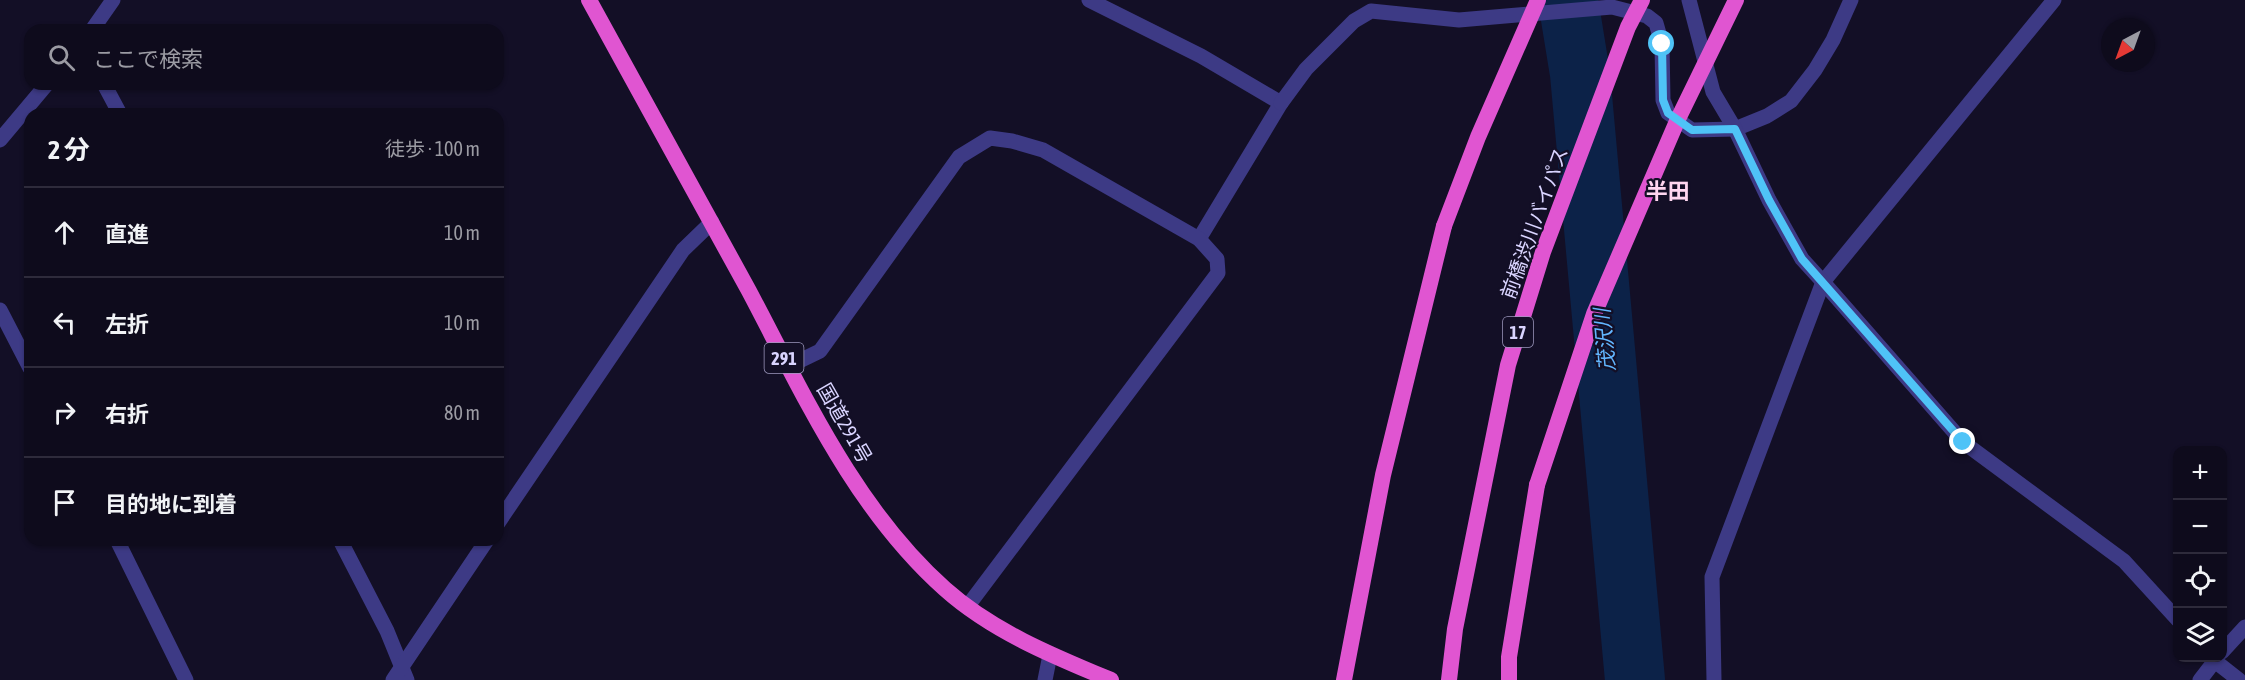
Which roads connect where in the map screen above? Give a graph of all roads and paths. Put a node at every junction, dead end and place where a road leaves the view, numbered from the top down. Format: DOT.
graph roads {
  1 [pos="113,0"];
  2 [pos="589,0"];
  3 [pos="1089,0"];
  4 [pos="1538,0"];
  5 [pos="1641,0"];
  6 [pos="1689,0"];
  7 [pos="1736,0"];
  8 [pos="1851,0"];
  9 [pos="2054,0"];
  10 [pos="96,24"];
  11 [pos="42,90"];
  12 [pos="107,90"];
  13 [pos="1281,103"];
  14 [pos="27,108"];
  15 [pos="117,108"];
  16 [pos="24,111"];
  17 [pos="1735,129"];
  18 [pos="0,140"];
  19 [pos="712,222"];
  20 [pos="1199,239"];
  21 [pos="1822,282"];
  22 [pos="0,310"];
  23 [pos="24,356"];
  24 [pos="789,366"];
  25 [pos="504,514"];
  26 [pos="120,546"];
  27 [pos="343,546"];
  28 [pos="483,546"];
  29 [pos="967,607"];
  30 [pos="2173,615"];
  31 [pos="2245,627"];
  32 [pos="2227,646"];
  33 [pos="1050,655"];
  34 [pos="2213,662"];
  35 [pos="2221,662"];
  36 [pos="400,676"];
  37 [pos="186,680"];
  38 [pos="1045,680"];
  39 [pos="1111,680"];
  40 [pos="1344,680"];
  41 [pos="1449,680"];
  42 [pos="1509,680"];
  43 [pos="1714,680"];
  44 [pos="2200,680"];
  45 [pos="2239,680"];
  1 -- 10 [label="street"];
  2 -- 19 [label="highway, 国道291号 / 291"];
  3 -- 13 [label="street"];
  4 -- 40 [label="highway, bridge"];
  5 -- 41 [label="highway, 前橋渋川バイパス / 17, bridge"];
  6 -- 17 [label="street"];
  7 -- 42 [label="highway, bridge"];
  8 -- 17 [label="street"];
  9 -- 21 [label="street"];
  11 -- 14 [label="street"];
  12 -- 15 [label="street"];
  13 -- 17 [label="street"];
  13 -- 20 [label="street"];
  16 -- 18 [label="street"];
  17 -- 21 [label="street"];
  19 -- 24 [label="highway, 国道291号 / 291"];
  19 -- 25 [label="street"];
  20 -- 24 [label="street"];
  20 -- 29 [label="street"];
  21 -- 30 [label="street"];
  21 -- 43 [label="street"];
  22 -- 23 [label="street"];
  24 -- 29 [label="highway, 国道291号 / 291"];
  26 -- 37 [label="street"];
  27 -- 36 [label="street"];
  28 -- 36 [label="street"];
  29 -- 33 [label="highway, 国道291号 / 291"];
  31 -- 32 [label="street"];
  33 -- 38 [label="street"];
  33 -- 39 [label="highway, 国道291号 / 291"];
  34 -- 44 [label="street"];
  35 -- 45 [label="street"];
}
